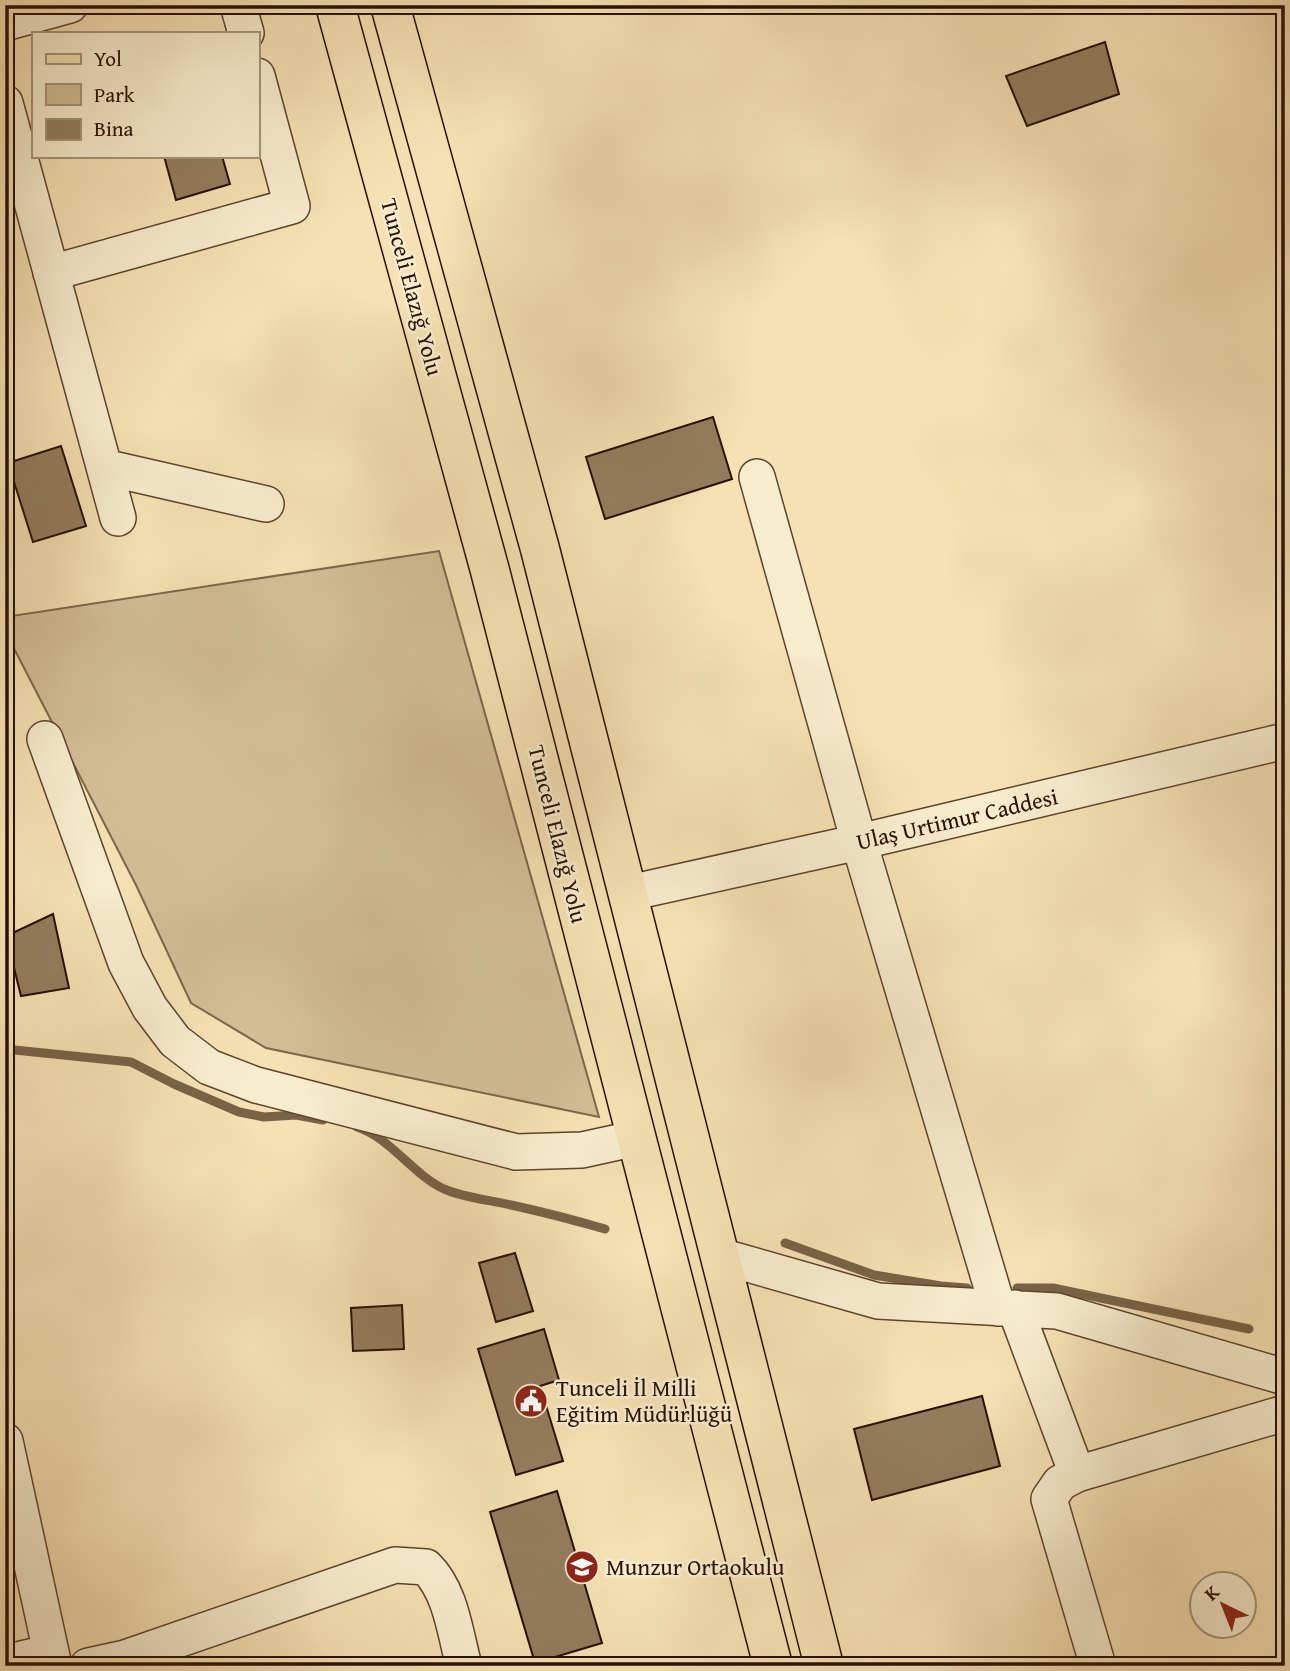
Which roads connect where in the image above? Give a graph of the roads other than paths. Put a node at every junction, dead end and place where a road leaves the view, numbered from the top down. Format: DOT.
graph roads {
  1 [pos="70,5"];
  2 [pos="238,5"];
  3 [pos="335,5"];
  4 [pos="390,5"];
  5 [pos="5,23"];
  6 [pos="246,32"];
  7 [pos="259,83"];
  8 [pos="5,103"];
  9 [pos="51,274"];
  10 [pos="104,467"];
  11 [pos="757,477"];
  12 [pos="266,504"];
  13 [pos="118,518"];
  14 [pos="45,739"];
  15 [pos="1285,741"];
  16 [pos="859,842"];
  17 [pos="629,892"];
  18 [pos="637,1138"];
  19 [pos="720,1256"];
  20 [pos="1007,1308"];
  21 [pos="1285,1377"];
  22 [pos="1285,1413"];
  23 [pos="5,1441"];
  24 [pos="1077,1474"];
  25 [pos="53,1659"];
  26 [pos="5,1663"];
  27 [pos="88,1666"];
  28 [pos="464,1666"];
  29 [pos="773,1666"];
  30 [pos="824,1666"];
  31 [pos="1098,1666"];
  1 -- 5 [label="street"];
  2 -- 6 [label="street"];
  3 -- 18 [label="main road, Tunceli Elazığ Yolu"];
  4 -- 17 [label="main road"];
  7 -- 9 [label="street"];
  8 -- 9 [label="street"];
  9 -- 10 [label="street"];
  10 -- 12 [label="street"];
  10 -- 13 [label="street"];
  11 -- 16 [label="street"];
  14 -- 18 [label="street"];
  15 -- 16 [label="street, Ulaş Urtimur Caddesi"];
  16 -- 17 [label="street, Ulaş Urtimur Caddesi"];
  16 -- 20 [label="street"];
  17 -- 19 [label="main road"];
  18 -- 29 [label="main road, Tunceli Elazığ Yolu"];
  19 -- 20 [label="street"];
  19 -- 30 [label="main road"];
  20 -- 21 [label="street"];
  20 -- 24 [label="street"];
  22 -- 24 [label="street"];
  23 -- 25 [label="street"];
  24 -- 31 [label="street"];
  25 -- 26 [label="street"];
  27 -- 28 [label="street"];
}
